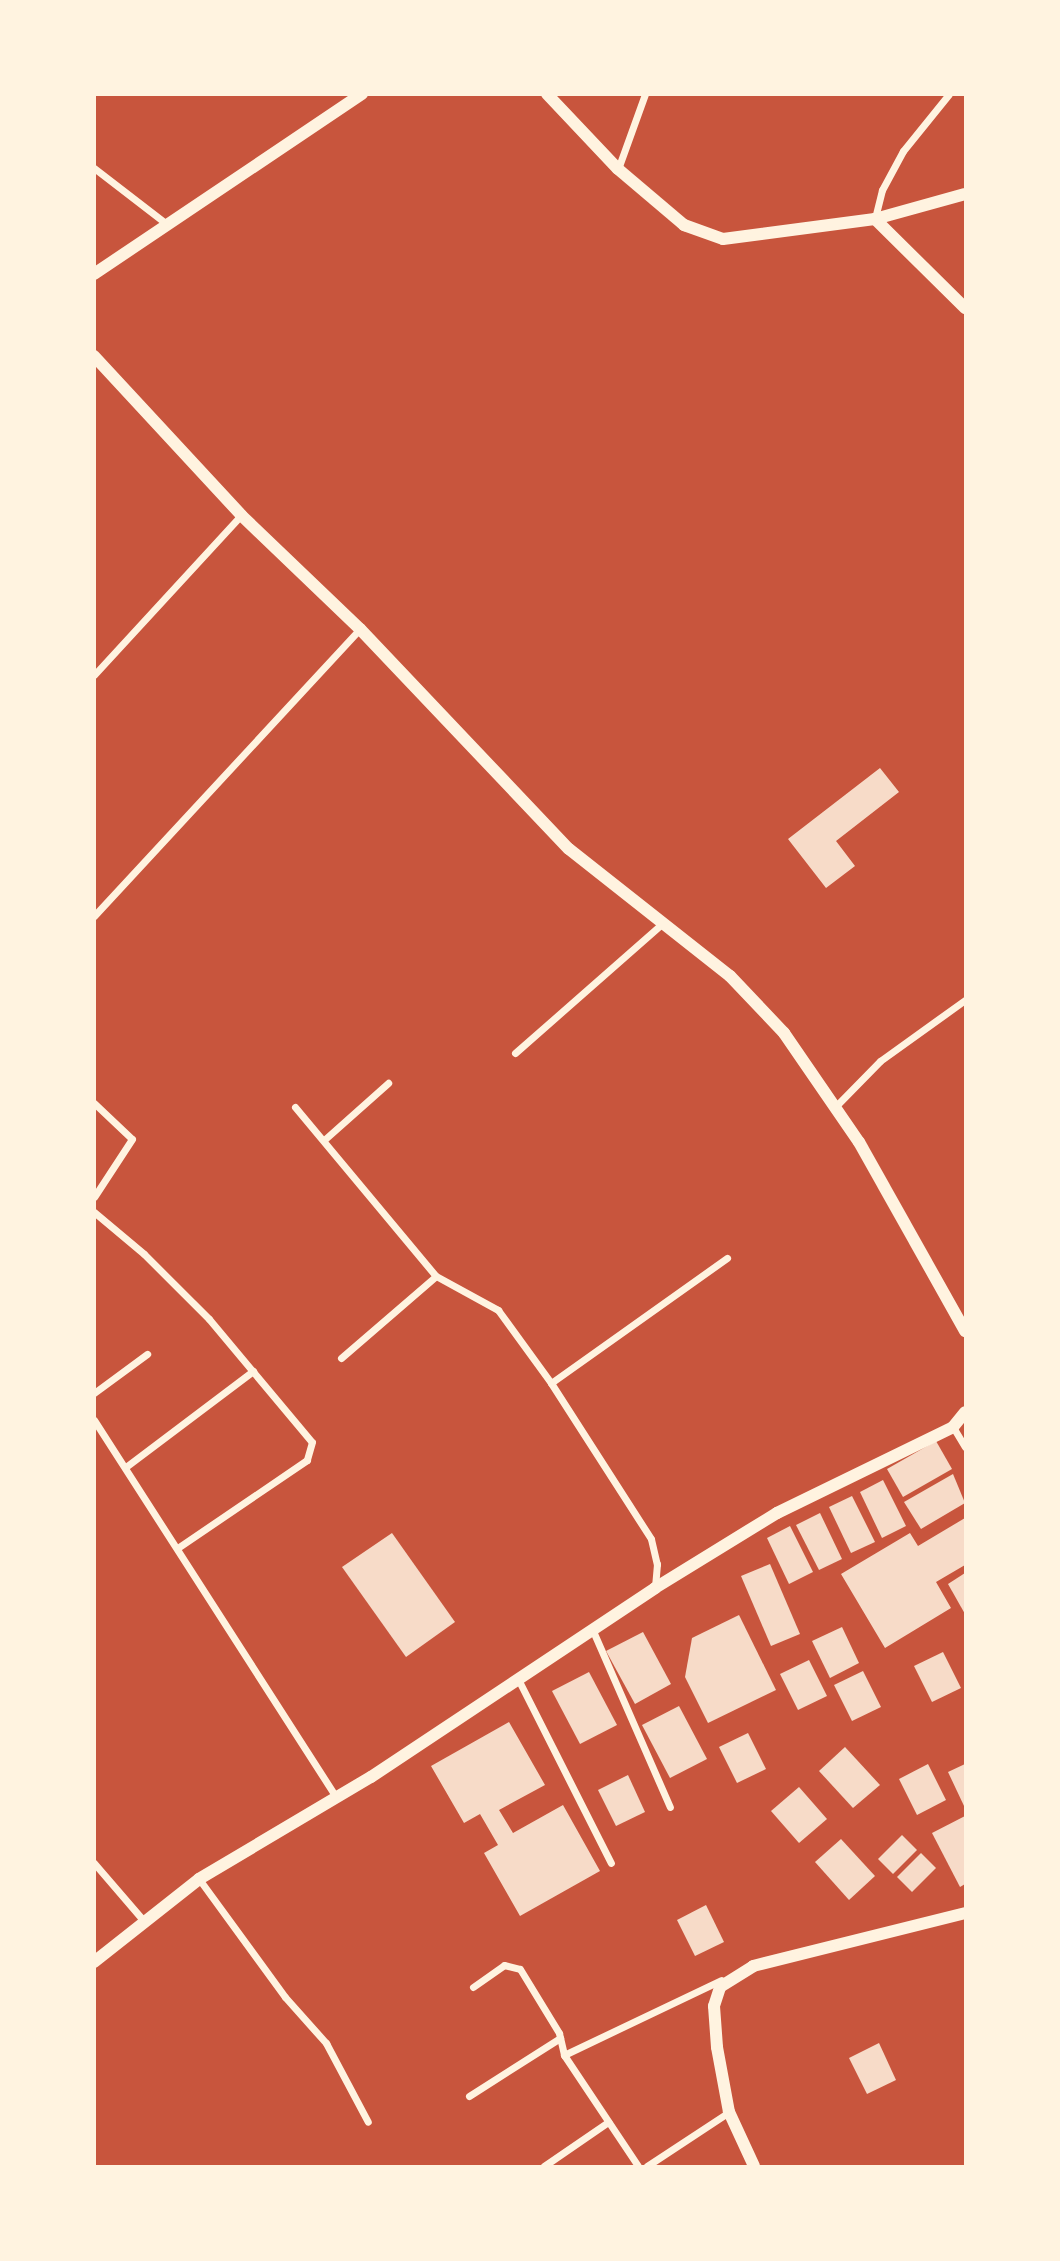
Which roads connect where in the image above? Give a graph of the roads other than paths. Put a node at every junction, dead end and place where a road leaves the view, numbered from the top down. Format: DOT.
graph roads {
  1 [pos="362,94"];
  2 [pos="547,94"];
  3 [pos="645,94"];
  4 [pos="949,94"];
  5 [pos="94,168"];
  6 [pos="618,169"];
  7 [pos="965,194"];
  8 [pos="875,219"];
  9 [pos="168,225"];
  10 [pos="94,274"];
  11 [pos="965,308"];
  12 [pos="94,356"];
  13 [pos="241,515"];
  14 [pos="360,629"];
  15 [pos="94,676"];
  16 [pos="94,916"];
  17 [pos="663,923"];
  18 [pos="965,1000"];
  19 [pos="515,1054"];
  20 [pos="388,1083"];
  21 [pos="94,1103"];
  22 [pos="836,1106"];
  23 [pos="295,1107"];
  24 [pos="324,1140"];
  25 [pos="94,1197"];
  26 [pos="94,1212"];
  27 [pos="727,1258"];
  28 [pos="436,1276"];
  29 [pos="965,1331"];
  30 [pos="147,1354"];
  31 [pos="341,1358"];
  32 [pos="253,1371"];
  33 [pos="551,1383"];
  34 [pos="94,1393"];
  35 [pos="965,1412"];
  36 [pos="94,1420"];
  37 [pos="953,1427"];
  38 [pos="965,1447"];
  39 [pos="127,1466"];
  40 [pos="179,1547"];
  41 [pos="655,1588"];
  42 [pos="593,1631"];
  43 [pos="518,1679"];
  44 [pos="337,1798"];
  45 [pos="670,1807"];
  46 [pos="94,1863"];
  47 [pos="611,1863"];
  48 [pos="199,1879"];
  49 [pos="965,1913"];
  50 [pos="144,1920"];
  51 [pos="94,1962"];
  52 [pos="738,1973"];
  53 [pos="472,1987"];
  54 [pos="560,2038"];
  55 [pos="564,2055"];
  56 [pos="469,2096"];
  57 [pos="729,2112"];
  58 [pos="368,2122"];
  59 [pos="608,2122"];
  60 [pos="544,2166"];
  61 [pos="638,2166"];
  62 [pos="647,2166"];
  63 [pos="754,2166"];
  1 -- 9 [label="street"];
  2 -- 6 [label="street"];
  3 -- 6 [label="street"];
  4 -- 8 [label="street"];
  5 -- 9 [label="street"];
  6 -- 8 [label="street"];
  7 -- 8 [label="street"];
  8 -- 11 [label="street"];
  9 -- 10 [label="street"];
  12 -- 13 [label="street"];
  13 -- 14 [label="street"];
  13 -- 15 [label="street"];
  14 -- 16 [label="street"];
  14 -- 17 [label="street"];
  17 -- 19 [label="street"];
  17 -- 22 [label="street"];
  18 -- 22 [label="street"];
  20 -- 24 [label="street"];
  21 -- 25 [label="street"];
  22 -- 29 [label="street"];
  23 -- 24 [label="street"];
  24 -- 28 [label="street"];
  26 -- 32 [label="street"];
  27 -- 33 [label="street"];
  28 -- 31 [label="street"];
  28 -- 33 [label="street"];
  30 -- 34 [label="street"];
  32 -- 39 [label="street"];
  32 -- 40 [label="street"];
  33 -- 41 [label="street"];
  35 -- 37 [label="street"];
  36 -- 39 [label="street"];
  37 -- 38 [label="street"];
  37 -- 41 [label="street"];
  39 -- 40 [label="street"];
  40 -- 44 [label="street"];
  41 -- 42 [label="street"];
  42 -- 43 [label="street"];
  42 -- 45 [label="street"];
  43 -- 44 [label="street"];
  43 -- 47 [label="street"];
  44 -- 48 [label="street"];
  46 -- 50 [label="street"];
  48 -- 50 [label="street"];
  48 -- 58 [label="street"];
  49 -- 52 [label="street"];
  50 -- 51 [label="street"];
  52 -- 55 [label="street"];
  52 -- 57 [label="street"];
  53 -- 54 [label="street"];
  54 -- 55 [label="street"];
  54 -- 56 [label="street"];
  55 -- 59 [label="street"];
  57 -- 62 [label="street"];
  57 -- 63 [label="street"];
  59 -- 60 [label="street"];
  59 -- 61 [label="street"];
}
